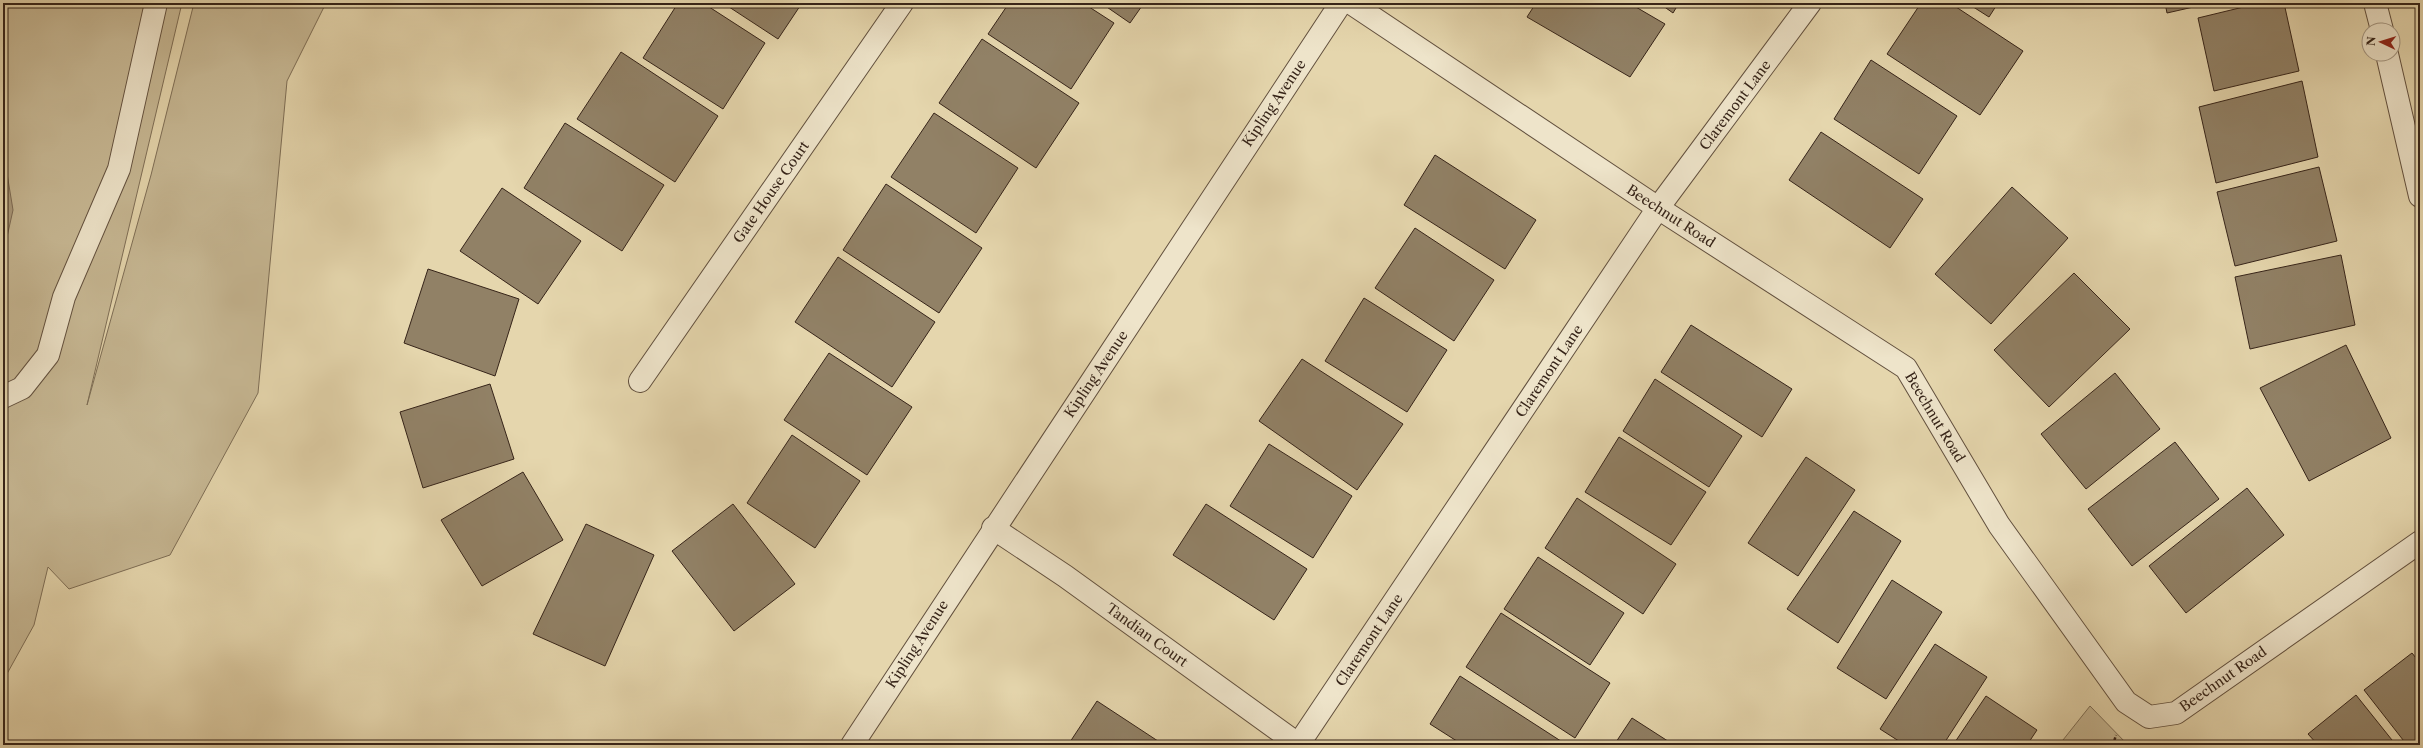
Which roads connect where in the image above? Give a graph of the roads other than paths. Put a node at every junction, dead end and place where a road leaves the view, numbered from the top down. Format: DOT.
graph roads {
  1 [pos="156,3"];
  2 [pos="902,3"];
  3 [pos="1341,3"];
  4 [pos="1351,3"];
  5 [pos="1810,3"];
  6 [pos="2376,3"];
  7 [pos="2380,22"];
  8 [pos="2389,62"];
  9 [pos="2420,196"];
  10 [pos="1658,208"];
  11 [pos="640,381"];
  12 [pos="3,397"];
  13 [pos="993,528"];
  14 [pos="2420,542"];
  15 [pos="852,745"];
  16 [pos="1298,745"];
  1 -- 12 [label="street"];
  2 -- 11 [label="street, Gate House Court"];
  3 -- 13 [label="street, Kipling Avenue"];
  4 -- 10 [label="street, Beechnut Road"];
  5 -- 10 [label="street, Claremont Lane"];
  6 -- 7 [label="street"];
  8 -- 9 [label="street"];
  10 -- 14 [label="street, Beechnut Road"];
  10 -- 16 [label="street, Claremont Lane"];
  13 -- 15 [label="street, Kipling Avenue"];
  13 -- 16 [label="street, Tandian Court"];
}
